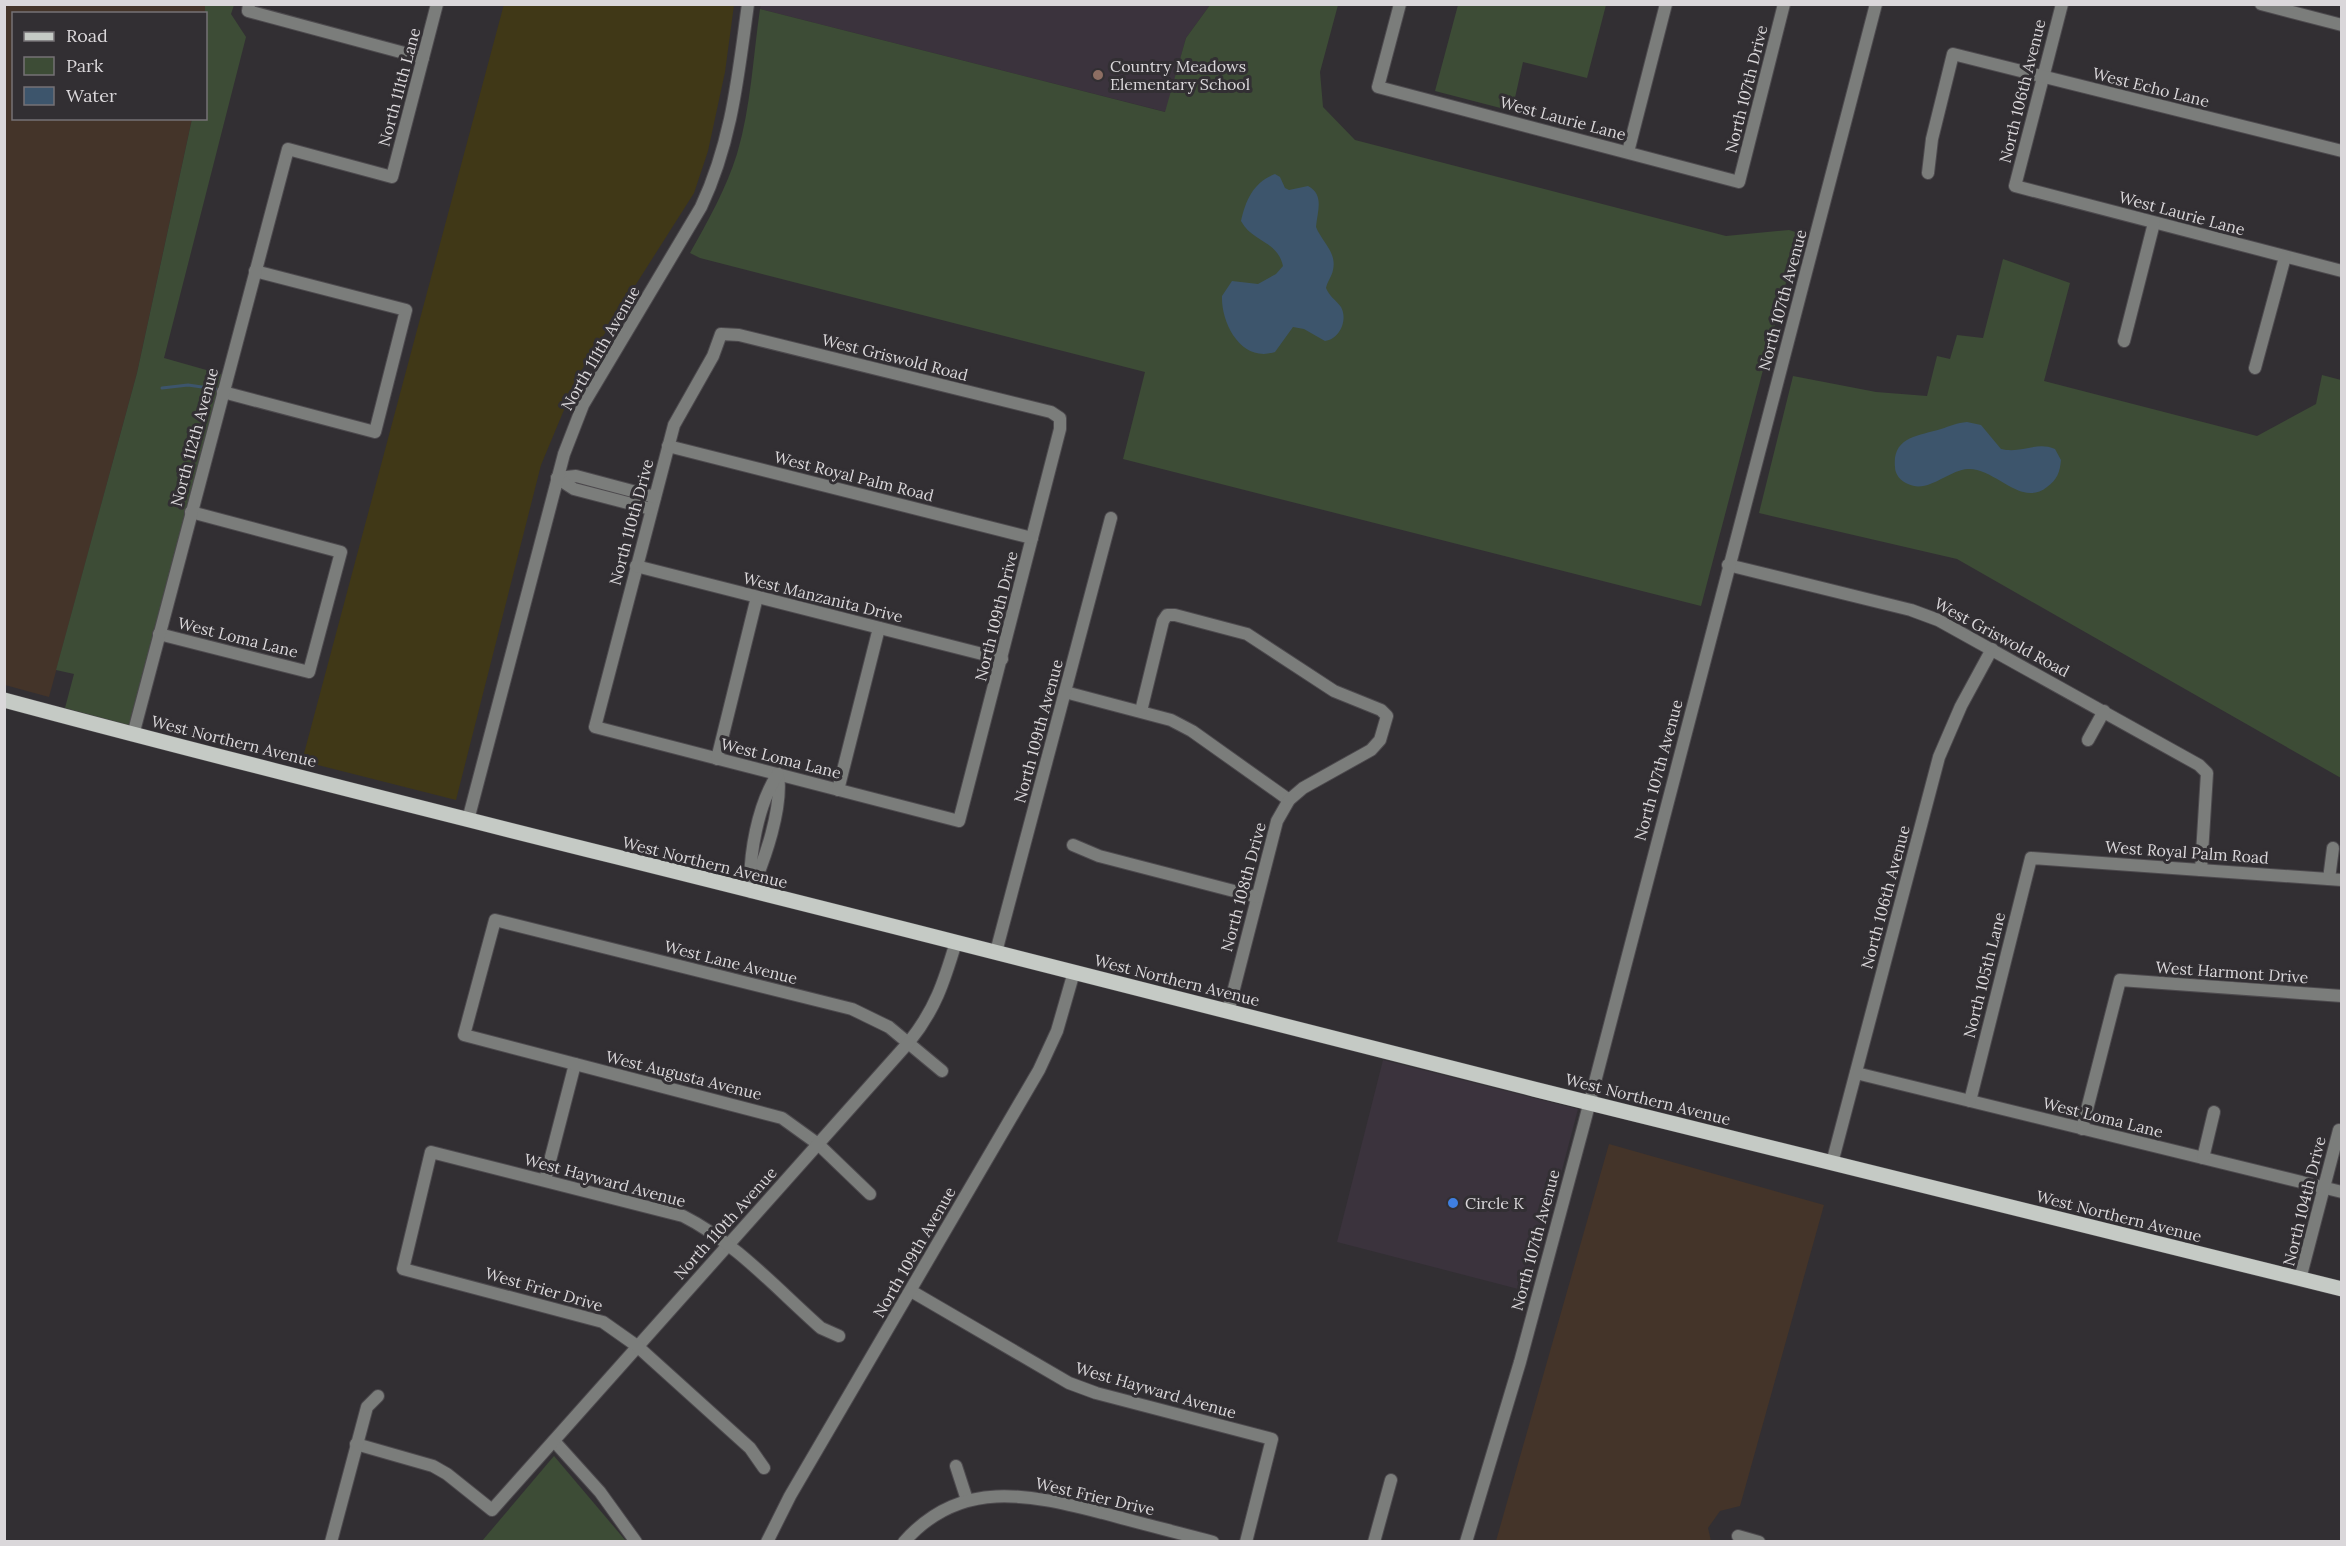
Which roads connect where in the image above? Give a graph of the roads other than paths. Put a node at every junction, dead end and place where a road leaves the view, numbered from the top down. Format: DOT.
graph roads {
  1 [pos="437,4"];
  2 [pos="748,4"];
  3 [pos="1400,4"];
  4 [pos="1666,4"];
  5 [pos="1784,4"];
  6 [pos="1876,4"];
  7 [pos="2062,4"];
  8 [pos="2261,4"];
  9 [pos="248,8"];
  10 [pos="2342,25"];
  11 [pos="423,58"];
  12 [pos="2043,77"];
  13 [pos="288,149"];
  14 [pos="2342,151"];
  15 [pos="1628,152"];
  16 [pos="1928,173"];
  17 [pos="1739,182"];
  18 [pos="2015,186"];
  19 [pos="2154,223"];
  20 [pos="2285,257"];
  21 [pos="255,271"];
  22 [pos="2342,271"];
  23 [pos="721,334"];
  24 [pos="2124,341"];
  25 [pos="2255,368"];
  26 [pos="223,392"];
  27 [pos="1060,418"];
  28 [pos="668,446"];
  29 [pos="557,478"];
  30 [pos="653,503"];
  31 [pos="190,512"];
  32 [pos="1111,518"];
  33 [pos="1032,538"];
  34 [pos="1728,565"];
  35 [pos="636,566"];
  36 [pos="757,597"];
  37 [pos="879,628"];
  38 [pos="159,634"];
  39 [pos="1992,649"];
  40 [pos="1002,659"];
  41 [pos="1065,692"];
  42 [pos="4,700"];
  43 [pos="1141,711"];
  44 [pos="2104,711"];
  45 [pos="595,728"];
  46 [pos="133,735"];
  47 [pos="2088,740"];
  48 [pos="717,759"];
  49 [pos="778,774"];
  50 [pos="838,790"];
  51 [pos="1289,800"];
  52 [pos="468,820"];
  53 [pos="958,821"];
  54 [pos="1073,845"];
  55 [pos="2333,848"];
  56 [pos="2031,858"];
  57 [pos="2201,870"];
  58 [pos="2335,880"];
  59 [pos="751,892"];
  60 [pos="1257,897"];
  61 [pos="495,920"];
  62 [pos="956,942"];
  63 [pos="996,952"];
  64 [pos="1074,972"];
  65 [pos="2342,996"];
  66 [pos="1227,1012"];
  67 [pos="909,1042"];
  68 [pos="574,1064"];
  69 [pos="942,1071"];
  70 [pos="1856,1073"];
  71 [pos="1970,1101"];
  72 [pos="1588,1104"];
  73 [pos="2214,1112"];
  74 [pos="2082,1129"];
  75 [pos="2338,1130"];
  76 [pos="818,1144"];
  77 [pos="2203,1158"];
  78 [pos="1832,1163"];
  79 [pos="545,1180"];
  80 [pos="2325,1188"];
  81 [pos="2342,1192"];
  82 [pos="870,1194"];
  83 [pos="728,1245"];
  84 [pos="403,1269"];
  85 [pos="2300,1279"];
  86 [pos="2342,1289"];
  87 [pos="911,1291"];
  88 [pos="839,1336"];
  89 [pos="637,1346"];
  90 [pos="378,1396"];
  91 [pos="554,1441"];
  92 [pos="356,1444"];
  93 [pos="956,1466"];
  94 [pos="764,1468"];
  95 [pos="1391,1480"];
  96 [pos="967,1500"];
  97 [pos="1738,1536"];
  98 [pos="331,1542"];
  99 [pos="636,1542"];
  100 [pos="767,1542"];
  101 [pos="904,1542"];
  102 [pos="1213,1542"];
  103 [pos="1246,1542"];
  104 [pos="1374,1542"];
  105 [pos="1466,1542"];
  106 [pos="1759,1542"];
  1 -- 11 [label="street, North 111th Lane"];
  2 -- 29 [label="street, North 111th Avenue"];
  3 -- 15 [label="street, West Laurie Lane"];
  4 -- 15 [label="street"];
  5 -- 17 [label="street, North 107th Drive"];
  6 -- 34 [label="street, North 107th Avenue"];
  7 -- 12 [label="street, North 106th Avenue"];
  8 -- 10 [label="street"];
  9 -- 11 [label="street"];
  11 -- 13 [label="street, North 111th Lane"];
  12 -- 14 [label="street, West Echo Lane"];
  12 -- 16 [label="street, West Echo Lane"];
  12 -- 18 [label="street, North 106th Avenue"];
  13 -- 21 [label="street, North 112th Avenue"];
  15 -- 17 [label="street, West Laurie Lane"];
  18 -- 19 [label="street, West Laurie Lane"];
  19 -- 20 [label="street, West Laurie Lane"];
  19 -- 24 [label="street"];
  20 -- 22 [label="street, West Laurie Lane"];
  20 -- 25 [label="street"];
  21 -- 26 [label="street, North 112th Avenue"];
  21 -- 26 [label="street"];
  23 -- 27 [label="street, West Griswold Road"];
  23 -- 28 [label="street, North 110th Drive"];
  26 -- 31 [label="street, North 112th Avenue"];
  27 -- 33 [label="street, North 109th Drive"];
  28 -- 30 [label="street, North 110th Drive"];
  28 -- 33 [label="street, West Royal Palm Road"];
  29 -- 30 [label="street"];
  29 -- 52 [label="street, North 111th Avenue"];
  30 -- 35 [label="street, North 110th Drive"];
  31 -- 38 [label="street, North 112th Avenue"];
  31 -- 38 [label="street, West Loma Lane"];
  32 -- 41 [label="street, North 109th Avenue"];
  33 -- 40 [label="street, North 109th Drive"];
  34 -- 39 [label="street, West Griswold Road"];
  34 -- 72 [label="street, North 107th Avenue"];
  35 -- 36 [label="street, West Manzanita Drive"];
  35 -- 45 [label="street, North 110th Drive"];
  36 -- 37 [label="street, West Manzanita Drive"];
  36 -- 48 [label="street"];
  37 -- 40 [label="street, West Manzanita Drive"];
  37 -- 50 [label="street"];
  38 -- 46 [label="street, North 112th Avenue"];
  39 -- 44 [label="street, West Griswold Road"];
  39 -- 70 [label="street, North 106th Avenue"];
  40 -- 53 [label="street, North 109th Drive"];
  41 -- 43 [label="street"];
  41 -- 63 [label="street, North 109th Avenue"];
  42 -- 46 [label="main road, West Northern Avenue"];
  43 -- 51 [label="street"];
  43 -- 51 [label="street, North 108th Drive"];
  44 -- 47 [label="street"];
  44 -- 57 [label="street, West Griswold Road"];
  45 -- 48 [label="street, West Loma Lane"];
  46 -- 52 [label="main road, West Northern Avenue"];
  48 -- 49 [label="street, West Loma Lane"];
  49 -- 50 [label="street, West Loma Lane"];
  49 -- 59 [label="street"];
  50 -- 53 [label="street, West Loma Lane"];
  51 -- 60 [label="street, North 108th Drive"];
  52 -- 59 [label="main road, West Northern Avenue"];
  54 -- 60 [label="street"];
  55 -- 58 [label="street"];
  56 -- 57 [label="street, West Royal Palm Road"];
  56 -- 71 [label="street, North 105th Lane"];
  57 -- 58 [label="street, West Royal Palm Road"];
  59 -- 62 [label="main road, West Northern Avenue"];
  60 -- 66 [label="street, North 108th Drive"];
  61 -- 67 [label="street, West Lane Avenue"];
  61 -- 68 [label="street, West Augusta Avenue"];
  62 -- 63 [label="main road, West Northern Avenue"];
  62 -- 67 [label="street, North 110th Avenue"];
  63 -- 64 [label="main road, West Northern Avenue"];
  64 -- 66 [label="main road, West Northern Avenue"];
  64 -- 87 [label="street, North 109th Avenue"];
  65 -- 74 [label="street, West Harmont Drive"];
  66 -- 72 [label="main road, West Northern Avenue"];
  67 -- 69 [label="street, West Lane Avenue"];
  67 -- 76 [label="street, North 110th Avenue"];
  68 -- 76 [label="street, West Augusta Avenue"];
  68 -- 79 [label="street"];
  70 -- 71 [label="street, West Loma Lane"];
  70 -- 78 [label="street, North 106th Avenue"];
  71 -- 74 [label="street, West Loma Lane"];
  72 -- 78 [label="main road, West Northern Avenue"];
  72 -- 105 [label="street, North 107th Avenue"];
  73 -- 77 [label="street"];
  74 -- 77 [label="street, West Loma Lane"];
  75 -- 80 [label="street, North 104th Drive"];
  76 -- 82 [label="street, West Augusta Avenue"];
  76 -- 83 [label="street, North 110th Avenue"];
  77 -- 80 [label="street, West Loma Lane"];
  78 -- 85 [label="main road, West Northern Avenue"];
  79 -- 83 [label="street, West Hayward Avenue"];
  79 -- 84 [label="street, West Hayward Avenue"];
  80 -- 81 [label="street, West Loma Lane"];
  80 -- 85 [label="street, North 104th Drive"];
  83 -- 88 [label="street, West Hayward Avenue"];
  83 -- 89 [label="street, North 110th Avenue"];
  84 -- 89 [label="street, West Frier Drive"];
  85 -- 86 [label="main road, West Northern Avenue"];
  87 -- 100 [label="street, North 109th Avenue"];
  87 -- 103 [label="street, West Hayward Avenue"];
  89 -- 91 [label="street, North 110th Avenue"];
  89 -- 94 [label="street, West Frier Drive"];
  90 -- 92 [label="street"];
  91 -- 92 [label="street, North 110th Avenue"];
  91 -- 99 [label="street"];
  92 -- 98 [label="street"];
  93 -- 96 [label="street"];
  95 -- 104 [label="street"];
  96 -- 101 [label="street"];
  96 -- 102 [label="street, West Frier Drive"];
  97 -- 106 [label="street"];
}
